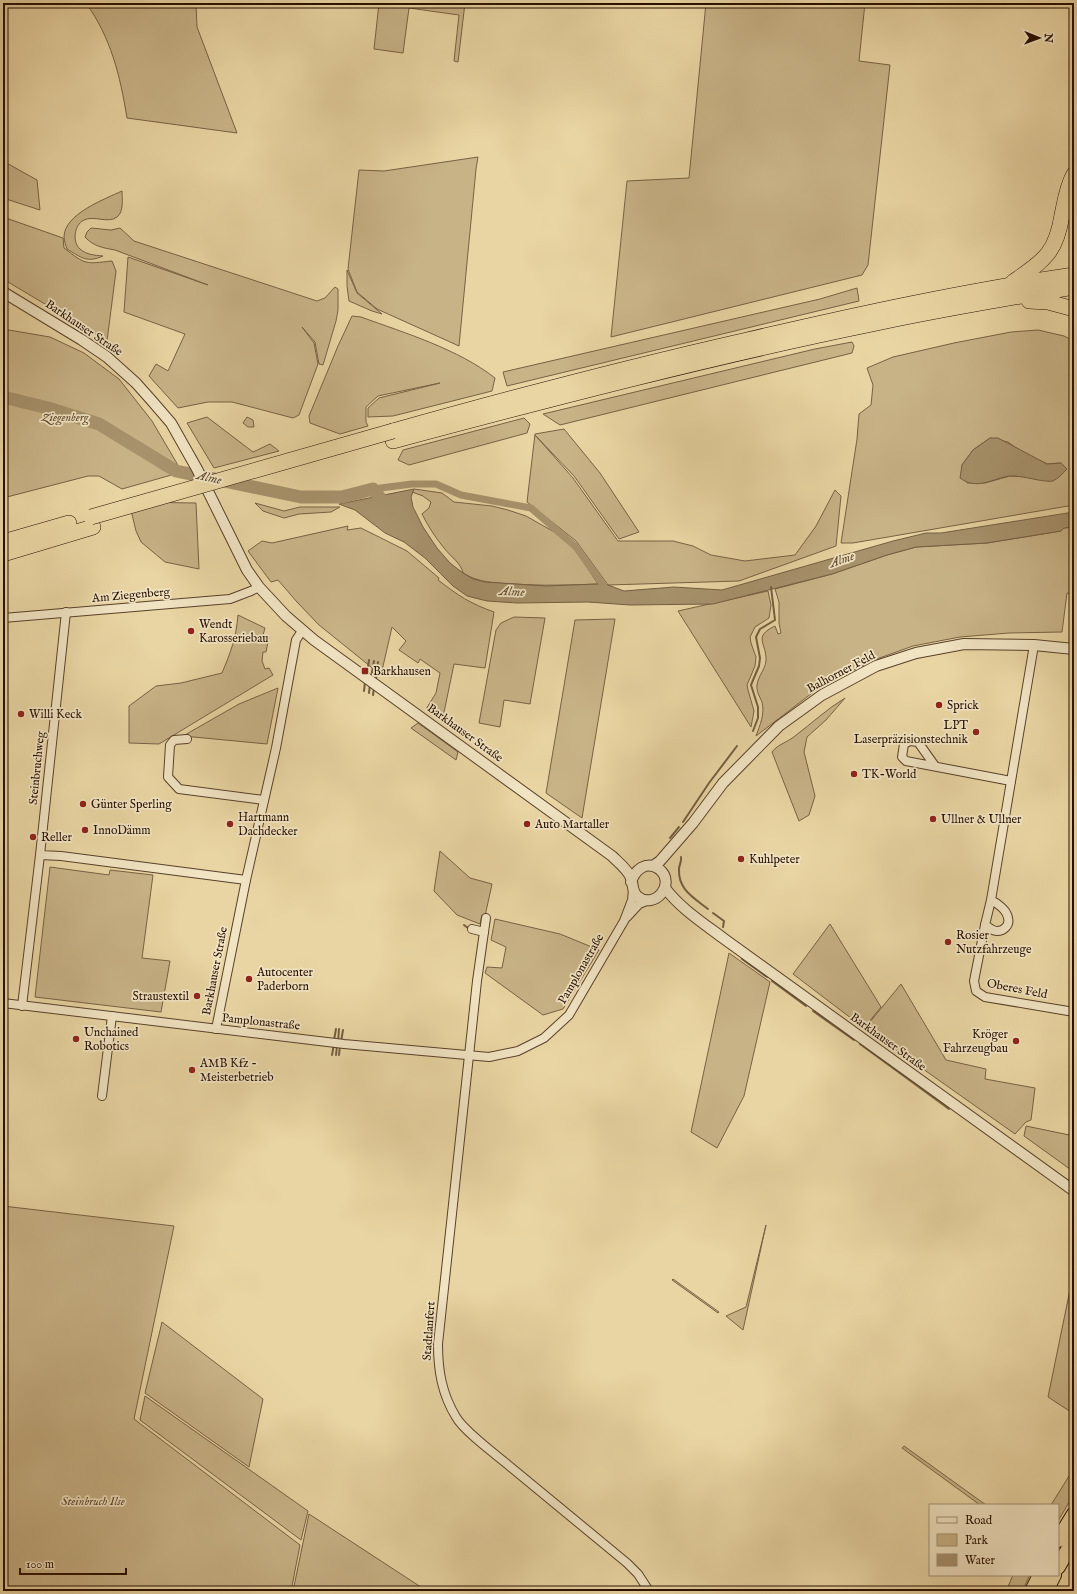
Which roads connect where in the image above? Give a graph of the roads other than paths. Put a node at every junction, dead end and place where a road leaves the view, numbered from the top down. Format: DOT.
graph roads {
  1 [pos="1074,174"];
  2 [pos="1074,275"];
  3 [pos="1008,285"];
  4 [pos="1074,287"];
  5 [pos="3,292"];
  6 [pos="998,300"];
  7 [pos="1074,309"];
  8 [pos="393,436"];
  9 [pos="92,522"];
  10 [pos="3,542"];
  11 [pos="3,554"];
  12 [pos="259,587"];
  13 [pos="66,612"];
  14 [pos="3,618"];
  15 [pos="302,631"];
  16 [pos="1034,645"];
  17 [pos="1074,649"];
  18 [pos="187,739"];
  19 [pos="935,766"];
  20 [pos="1011,781"];
  21 [pos="264,800"];
  22 [pos="693,823"];
  23 [pos="40,855"];
  24 [pos="612,856"];
  25 [pos="648,867"];
  26 [pos="246,880"];
  27 [pos="665,882"];
  28 [pos="632,886"];
  29 [pos="653,899"];
  30 [pos="990,900"];
  31 [pos="689,912"];
  32 [pos="486,918"];
  33 [pos="624,921"];
  34 [pos="986,925"];
  35 [pos="472,929"];
  36 [pos="484,932"];
  37 [pos="3,1003"];
  38 [pos="22,1006"];
  39 [pos="1074,1012"];
  40 [pos="112,1016"];
  41 [pos="216,1029"];
  42 [pos="468,1056"];
  43 [pos="102,1096"];
  44 [pos="1074,1191"];
  45 [pos="1074,1514"];
  46 [pos="1059,1538"];
  47 [pos="1074,1539"];
  48 [pos="1059,1565"];
  49 [pos="1040,1576"];
  50 [pos="1054,1576"];
  51 [pos="649,1591"];
  52 [pos="1032,1591"];
  53 [pos="1046,1591"];
  1 -- 3 [label="highway"];
  2 -- 3 [label="highway"];
  3 -- 8 [label="highway"];
  4 -- 6 [label="highway"];
  5 -- 12 [label="street, Barkhauser Straße"];
  6 -- 7 [label="highway"];
  6 -- 8 [label="highway"];
  8 -- 9 [label="highway"];
  9 -- 10 [label="highway"];
  9 -- 11 [label="highway"];
  12 -- 13 [label="street, Am Ziegenberg"];
  12 -- 15 [label="street, Barkhauser Straße"];
  13 -- 14 [label="street, Am Ziegenberg"];
  13 -- 23 [label="street, Steinbruchweg"];
  15 -- 21 [label="street, Barkhauser Straße"];
  15 -- 24 [label="street, Barkhauser Straße"];
  16 -- 17 [label="street, Balhorner Feld"];
  16 -- 20 [label="street, Oberes Feld"];
  16 -- 22 [label="street, Balhorner Feld"];
  18 -- 21 [label="street"];
  19 -- 20 [label="street"];
  20 -- 30 [label="street, Oberes Feld"];
  21 -- 26 [label="street, Barkhauser Straße"];
  22 -- 25 [label="street, Balhorner Feld"];
  22 -- 27 [label="street, Balhorner Feld"];
  23 -- 26 [label="street"];
  23 -- 38 [label="street, Steinbruchweg"];
  24 -- 25 [label="street, Barkhauser Straße"];
  24 -- 28 [label="street, Barkhauser Straße"];
  25 -- 27 [label="street"];
  25 -- 28 [label="street"];
  26 -- 41 [label="street, Barkhauser Straße"];
  27 -- 29 [label="street"];
  27 -- 31 [label="street, Barkhauser Straße"];
  28 -- 29 [label="street"];
  28 -- 33 [label="street"];
  29 -- 31 [label="street, Barkhauser Straße"];
  29 -- 33 [label="street"];
  30 -- 34 [label="street, Oberes Feld"];
  30 -- 34 [label="street"];
  31 -- 44 [label="street, Barkhauser Straße"];
  32 -- 36 [label="street"];
  33 -- 42 [label="street, Pamplonastraße"];
  34 -- 39 [label="street, Oberes Feld"];
  35 -- 36 [label="street"];
  36 -- 42 [label="street"];
  37 -- 38 [label="street, Pamplonastraße"];
  38 -- 40 [label="street, Pamplonastraße"];
  40 -- 41 [label="street, Pamplonastraße"];
  40 -- 43 [label="street"];
  41 -- 42 [label="street, Pamplonastraße"];
  42 -- 51 [label="street, Stadtlanfert"];
  45 -- 46 [label="highway"];
  47 -- 48 [label="highway"];
  49 -- 52 [label="highway"];
  50 -- 53 [label="highway"];
}
